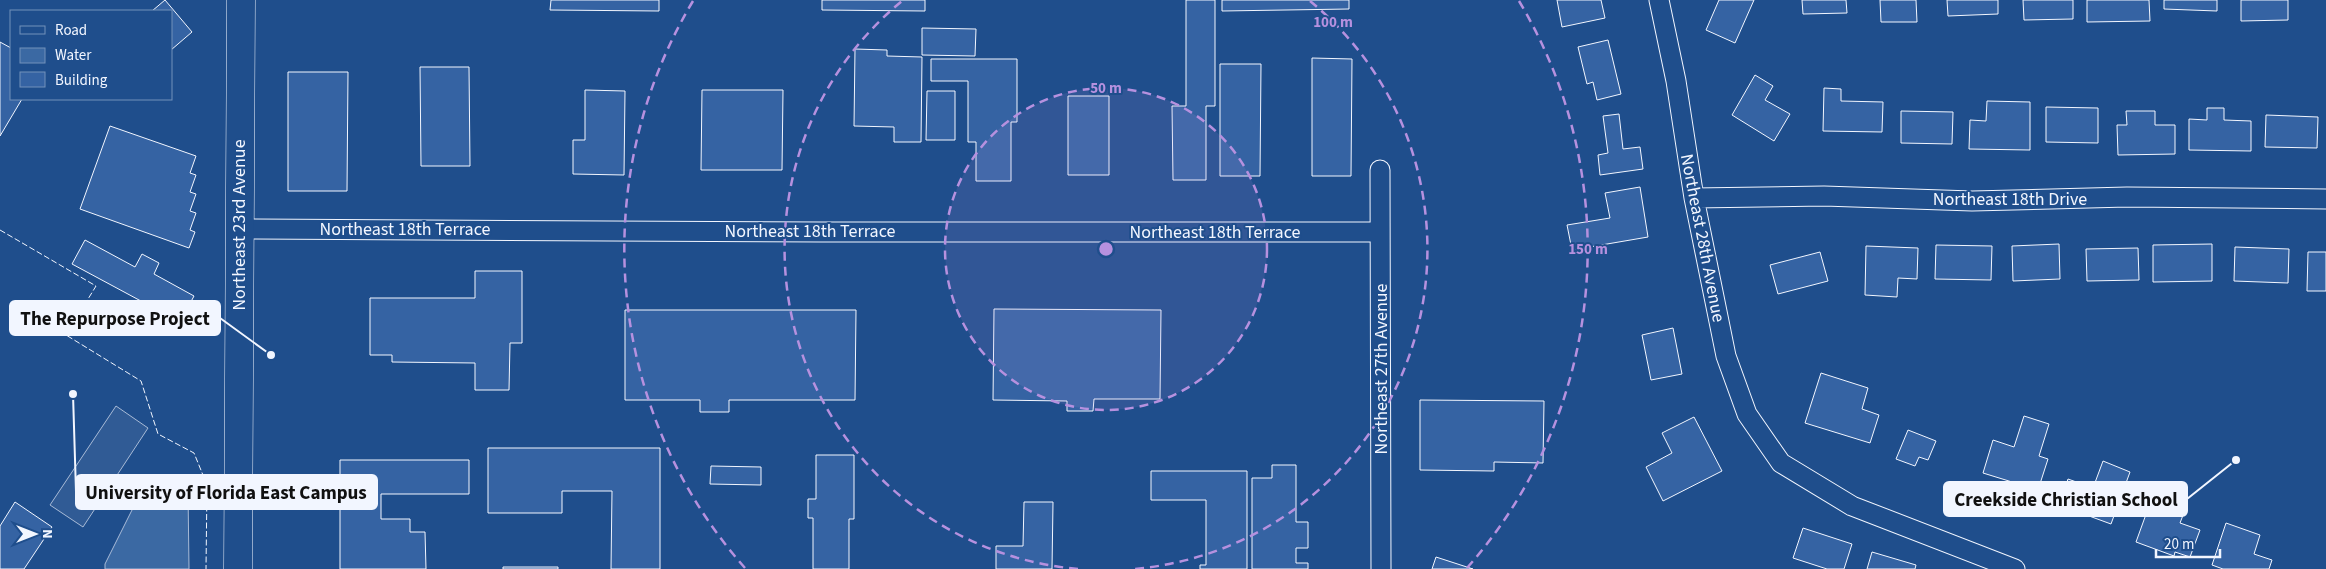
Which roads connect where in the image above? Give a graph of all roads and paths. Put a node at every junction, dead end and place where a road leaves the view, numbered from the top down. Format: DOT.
graph roads {
  1 [pos="240,0"];
  2 [pos="1659,0"];
  3 [pos="1380,170"];
  4 [pos="1694,198"];
  5 [pos="2326,199"];
  6 [pos="239,229"];
  7 [pos="1380,232"];
  8 [pos="238,569"];
  9 [pos="1381,569"];
  10 [pos="2016,569"];
  1 -- 6 [label="main road, Northeast 23rd Avenue"];
  2 -- 4 [label="street, Northeast 28th Avenue"];
  3 -- 7 [label="street, Northeast 27th Avenue"];
  4 -- 5 [label="street, Northeast 18th Drive"];
  4 -- 10 [label="street, Northeast 28th Avenue"];
  6 -- 7 [label="street, Northeast 18th Terrace"];
  6 -- 8 [label="main road, Northeast 23rd Avenue"];
  7 -- 9 [label="street, Northeast 27th Avenue"];
}
